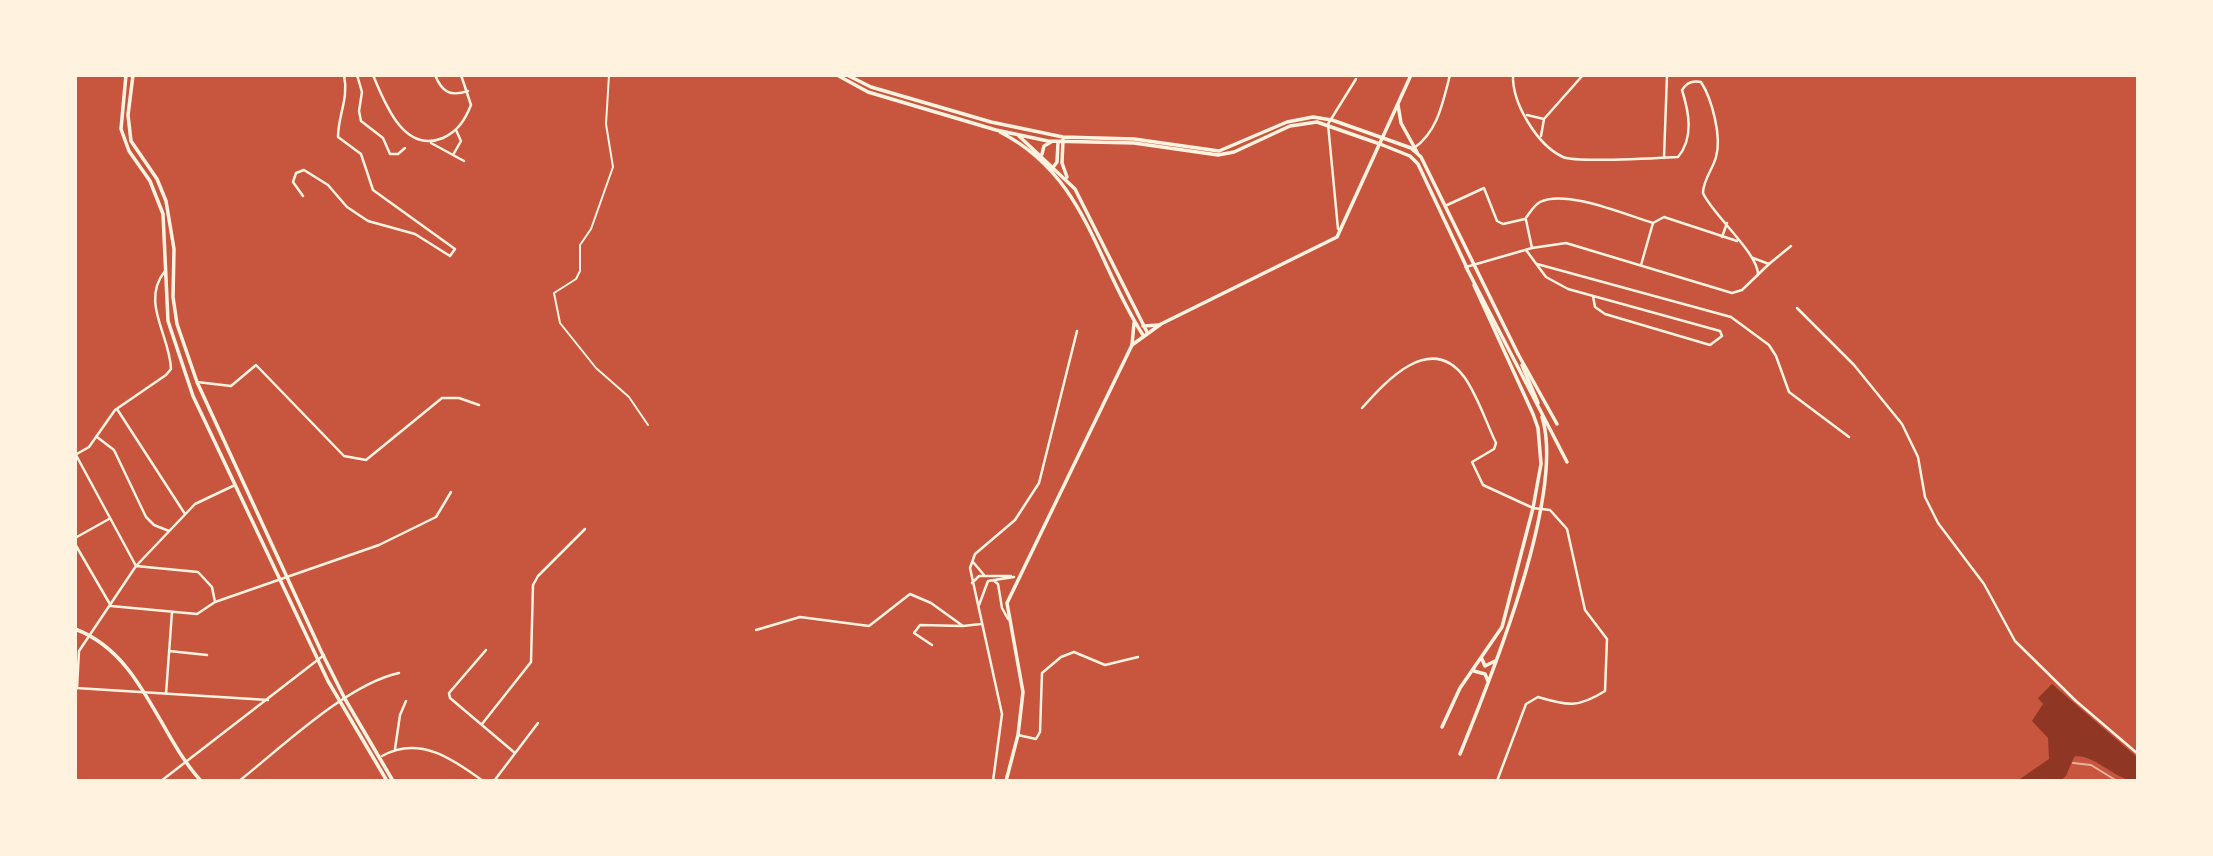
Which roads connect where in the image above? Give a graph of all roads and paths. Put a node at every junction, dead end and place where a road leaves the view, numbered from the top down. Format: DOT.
graph roads {
  1 [pos="126,75"];
  2 [pos="133,75"];
  3 [pos="344,75"];
  4 [pos="357,75"];
  5 [pos="373,75"];
  6 [pos="435,75"];
  7 [pos="461,75"];
  8 [pos="609,75"];
  9 [pos="837,75"];
  10 [pos="848,75"];
  11 [pos="1411,75"];
  12 [pos="1450,75"];
  13 [pos="1513,75"];
  14 [pos="1583,75"];
  15 [pos="1667,75"];
  16 [pos="1356,79"];
  17 [pos="468,91"];
  18 [pos="1398,105"];
  19 [pos="1525,114"];
  20 [pos="1544,119"];
  21 [pos="1332,120"];
  22 [pos="1328,124"];
  23 [pos="1002,126"];
  24 [pos="456,130"];
  25 [pos="996,130"];
  26 [pos="1016,134"];
  27 [pos="1541,136"];
  28 [pos="1383,138"];
  29 [pos="1059,140"];
  30 [pos="431,143"];
  31 [pos="1380,144"];
  32 [pos="405,148"];
  33 [pos="1414,148"];
  34 [pos="453,155"];
  35 [pos="1043,156"];
  36 [pos="1421,157"];
  37 [pos="1664,158"];
  38 [pos="464,161"];
  39 [pos="1054,166"];
  40 [pos="1068,179"];
  41 [pos="303,197"];
  42 [pos="1445,206"];
  43 [pos="1525,219"];
  44 [pos="1653,223"];
  45 [pos="1727,223"];
  46 [pos="1339,229"];
  47 [pos="1723,237"];
  48 [pos="1737,241"];
  49 [pos="1791,246"];
  50 [pos="1532,248"];
  51 [pos="1526,250"];
  52 [pos="1752,258"];
  53 [pos="1474,264"];
  54 [pos="1537,264"];
  55 [pos="1769,264"];
  56 [pos="1640,266"];
  57 [pos="1466,267"];
  58 [pos="166,270"];
  59 [pos="1758,275"];
  60 [pos="1593,296"];
  61 [pos="1797,308"];
  62 [pos="1134,321"];
  63 [pos="1161,324"];
  64 [pos="1143,326"];
  65 [pos="1077,331"];
  66 [pos="1145,334"];
  67 [pos="1132,345"];
  68 [pos="1518,354"];
  69 [pos="197,382"];
  70 [pos="479,405"];
  71 [pos="1362,408"];
  72 [pos="117,409"];
  73 [pos="1557,424"];
  74 [pos="648,425"];
  75 [pos="96,436"];
  76 [pos="1849,437"];
  77 [pos="75,455"];
  78 [pos="1567,462"];
  79 [pos="234,485"];
  80 [pos="451,492"];
  81 [pos="1533,508"];
  82 [pos="1540,508"];
  83 [pos="185,514"];
  84 [pos="110,519"];
  85 [pos="585,529"];
  86 [pos="169,531"];
  87 [pos="75,538"];
  88 [pos="75,544"];
  89 [pos="972,560"];
  90 [pos="136,566"];
  91 [pos="987,576"];
  92 [pos="1016,577"];
  93 [pos="993,580"];
  94 [pos="972,583"];
  95 [pos="215,602"];
  96 [pos="111,606"];
  97 [pos="978,608"];
  98 [pos="172,612"];
  99 [pos="1008,619"];
  100 [pos="981,624"];
  101 [pos="963,626"];
  102 [pos="75,629"];
  103 [pos="756,630"];
  104 [pos="91,635"];
  105 [pos="932,645"];
  106 [pos="485,650"];
  107 [pos="169,651"];
  108 [pos="207,655"];
  109 [pos="324,655"];
  110 [pos="1138,657"];
  111 [pos="1482,658"];
  112 [pos="1497,659"];
  113 [pos="318,660"];
  114 [pos="1472,672"];
  115 [pos="399,673"];
  116 [pos="1489,684"];
  117 [pos="76,688"];
  118 [pos="147,693"];
  119 [pos="166,694"];
  120 [pos="345,699"];
  121 [pos="268,700"];
  122 [pos="406,701"];
  123 [pos="339,703"];
  124 [pos="538,723"];
  125 [pos="482,724"];
  126 [pos="1442,727"];
  127 [pos="1018,735"];
  128 [pos="395,749"];
  129 [pos="515,753"];
  130 [pos="1460,754"];
  131 [pos="2138,754"];
  132 [pos="382,757"];
  133 [pos="184,762"];
  134 [pos="160,781"];
  135 [pos="201,781"];
  136 [pos="239,781"];
  137 [pos="387,781"];
  138 [pos="393,781"];
  139 [pos="483,781"];
  140 [pos="494,781"];
  141 [pos="993,781"];
  142 [pos="1006,781"];
  143 [pos="1497,781"];
  1 -- 58 [label="main road"];
  2 -- 69 [label="main road"];
  3 -- 41 [label="street"];
  4 -- 32 [label="street"];
  5 -- 30 [label="street"];
  6 -- 17 [label="street"];
  7 -- 17 [label="street"];
  8 -- 74 [label="street"];
  9 -- 25 [label="main road"];
  10 -- 23 [label="main road"];
  11 -- 18 [label="main road"];
  12 -- 33 [label="street"];
  13 -- 19 [label="street"];
  14 -- 20 [label="street"];
  15 -- 37 [label="street"];
  16 -- 21 [label="street"];
  17 -- 24 [label="street"];
  18 -- 28 [label="main road"];
  18 -- 33 [label="main road"];
  19 -- 20 [label="street"];
  19 -- 27 [label="street"];
  20 -- 27 [label="street"];
  21 -- 22 [label="street"];
  21 -- 28 [label="main road"];
  21 -- 29 [label="main road"];
  22 -- 29 [label="main road"];
  22 -- 31 [label="main road"];
  22 -- 46 [label="street"];
  23 -- 26 [label="main road"];
  23 -- 29 [label="main road"];
  24 -- 30 [label="street"];
  24 -- 34 [label="street"];
  25 -- 26 [label="main road"];
  25 -- 62 [label="main road"];
  26 -- 29 [label="main road"];
  26 -- 35 [label="main road"];
  27 -- 37 [label="street"];
  28 -- 31 [label="main road"];
  28 -- 36 [label="main road"];
  29 -- 35 [label="main road"];
  29 -- 39 [label="main road"];
  29 -- 40 [label="main road"];
  30 -- 34 [label="street"];
  31 -- 57 [label="main road"];
  31 -- 63 [label="main road"];
  33 -- 36 [label="main road"];
  34 -- 38 [label="street"];
  35 -- 39 [label="main road"];
  36 -- 42 [label="main road"];
  37 -- 45 [label="street"];
  39 -- 40 [label="main road"];
  40 -- 64 [label="main road"];
  42 -- 43 [label="street"];
  42 -- 53 [label="main road"];
  43 -- 44 [label="street"];
  43 -- 50 [label="street"];
  44 -- 47 [label="street"];
  44 -- 56 [label="street"];
  45 -- 47 [label="street"];
  45 -- 48 [label="street"];
  47 -- 48 [label="street"];
  48 -- 52 [label="street"];
  49 -- 55 [label="street"];
  50 -- 51 [label="street"];
  50 -- 56 [label="street"];
  51 -- 53 [label="street"];
  51 -- 54 [label="street"];
  52 -- 55 [label="street"];
  52 -- 59 [label="street"];
  53 -- 57 [label="street"];
  53 -- 68 [label="main road"];
  54 -- 60 [label="street"];
  54 -- 76 [label="street"];
  55 -- 59 [label="street"];
  56 -- 59 [label="street"];
  57 -- 78 [label="main road"];
  57 -- 81 [label="main road"];
  58 -- 72 [label="street"];
  58 -- 79 [label="main road"];
  60 -- 60 [label="street"];
  61 -- 131 [label="street"];
  62 -- 66 [label="main road"];
  62 -- 67 [label="main road"];
  63 -- 64 [label="main road"];
  63 -- 66 [label="main road"];
  64 -- 66 [label="main road"];
  65 -- 89 [label="street"];
  66 -- 67 [label="main road"];
  67 -- 92 [label="main road"];
  68 -- 73 [label="main road"];
  68 -- 82 [label="main road"];
  69 -- 70 [label="street"];
  69 -- 109 [label="main road"];
  71 -- 81 [label="street"];
  72 -- 75 [label="street"];
  72 -- 83 [label="street"];
  75 -- 77 [label="street"];
  75 -- 86 [label="street"];
  77 -- 84 [label="street"];
  79 -- 83 [label="street"];
  79 -- 113 [label="main road"];
  80 -- 95 [label="street"];
  81 -- 82 [label="street"];
  81 -- 111 [label="main road"];
  82 -- 112 [label="main road"];
  82 -- 143 [label="street"];
  83 -- 86 [label="street"];
  84 -- 87 [label="street"];
  84 -- 90 [label="street"];
  85 -- 125 [label="street"];
  86 -- 90 [label="street"];
  88 -- 96 [label="street"];
  89 -- 91 [label="street"];
  89 -- 94 [label="street"];
  90 -- 95 [label="street"];
  90 -- 96 [label="street"];
  91 -- 92 [label="street"];
  91 -- 94 [label="street"];
  92 -- 93 [label="street"];
  92 -- 99 [label="main road"];
  93 -- 97 [label="street"];
  93 -- 99 [label="street"];
  94 -- 97 [label="street"];
  95 -- 98 [label="street"];
  96 -- 98 [label="street"];
  96 -- 104 [label="street"];
  97 -- 100 [label="street"];
  98 -- 107 [label="street"];
  99 -- 127 [label="main road"];
  100 -- 101 [label="street"];
  100 -- 141 [label="street"];
  101 -- 103 [label="street"];
  101 -- 105 [label="street"];
  102 -- 104 [label="main road"];
  104 -- 117 [label="street"];
  104 -- 118 [label="main road"];
  106 -- 125 [label="street"];
  107 -- 108 [label="street"];
  107 -- 119 [label="street"];
  109 -- 113 [label="street"];
  109 -- 120 [label="main road"];
  110 -- 127 [label="street"];
  111 -- 112 [label="main road"];
  111 -- 114 [label="main road"];
  112 -- 116 [label="main road"];
  113 -- 121 [label="street"];
  113 -- 123 [label="main road"];
  114 -- 116 [label="main road"];
  114 -- 126 [label="main road"];
  115 -- 120 [label="street"];
  116 -- 130 [label="main road"];
  117 -- 118 [label="street"];
  118 -- 119 [label="street"];
  118 -- 133 [label="main road"];
  119 -- 121 [label="street"];
  120 -- 123 [label="street"];
  120 -- 132 [label="main road"];
  121 -- 133 [label="street"];
  122 -- 128 [label="street"];
  123 -- 136 [label="street"];
  123 -- 137 [label="main road"];
  124 -- 129 [label="street"];
  125 -- 129 [label="street"];
  127 -- 142 [label="main road"];
  128 -- 132 [label="street"];
  128 -- 139 [label="street"];
  129 -- 140 [label="street"];
  132 -- 138 [label="main road"];
  133 -- 134 [label="street"];
  133 -- 135 [label="main road"];
}
